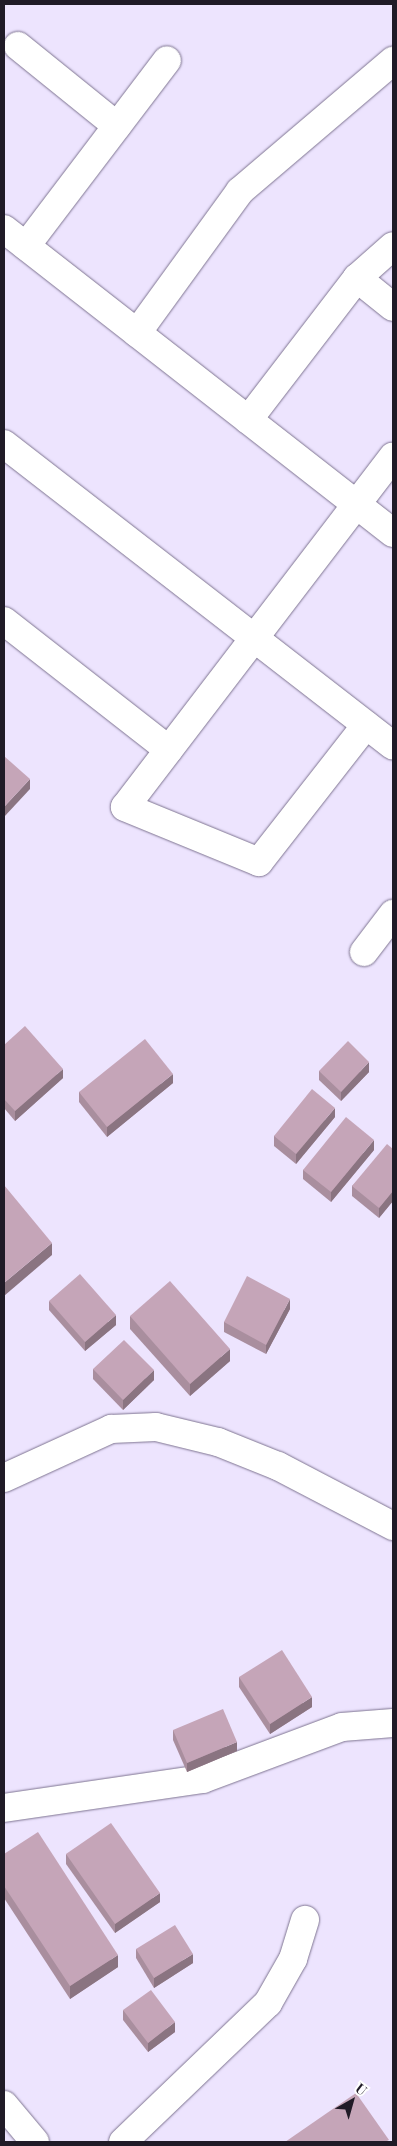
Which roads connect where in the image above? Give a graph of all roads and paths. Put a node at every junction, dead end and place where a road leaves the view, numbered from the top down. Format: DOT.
graph roads {
  1 [pos="18,46"];
  2 [pos="167,60"];
  3 [pos="393,61"];
  4 [pos="117,126"];
  5 [pos="4,229"];
  6 [pos="26,246"];
  7 [pos="393,246"];
  8 [pos="358,278"];
  9 [pos="393,307"];
  10 [pos="137,333"];
  11 [pos="248,420"];
  12 [pos="4,444"];
  13 [pos="393,457"];
  14 [pos="357,504"];
  15 [pos="393,533"];
  16 [pos="4,622"];
  17 [pos="254,638"];
  18 [pos="366,725"];
  19 [pos="393,746"];
  20 [pos="169,750"];
  21 [pos="393,914"];
  22 [pos="364,952"];
  23 [pos="4,1478"];
  24 [pos="393,1526"];
  25 [pos="393,1723"];
  26 [pos="4,1808"];
  27 [pos="305,1920"];
  28 [pos="4,2105"];
  29 [pos="35,2142"];
  30 [pos="123,2142"];
  1 -- 4 [label="street"];
  2 -- 4 [label="street"];
  3 -- 10 [label="street"];
  4 -- 6 [label="street"];
  5 -- 6 [label="street"];
  6 -- 10 [label="street"];
  7 -- 8 [label="street"];
  8 -- 9 [label="street"];
  8 -- 11 [label="street"];
  10 -- 11 [label="street"];
  11 -- 14 [label="street"];
  12 -- 17 [label="street"];
  13 -- 14 [label="street"];
  14 -- 15 [label="street"];
  14 -- 17 [label="street"];
  16 -- 20 [label="street"];
  17 -- 18 [label="street"];
  17 -- 20 [label="street"];
  18 -- 19 [label="street"];
  18 -- 20 [label="street"];
  21 -- 22 [label="street"];
  23 -- 24 [label="street"];
  25 -- 26 [label="street"];
  27 -- 30 [label="street"];
  28 -- 29 [label="street"];
}
